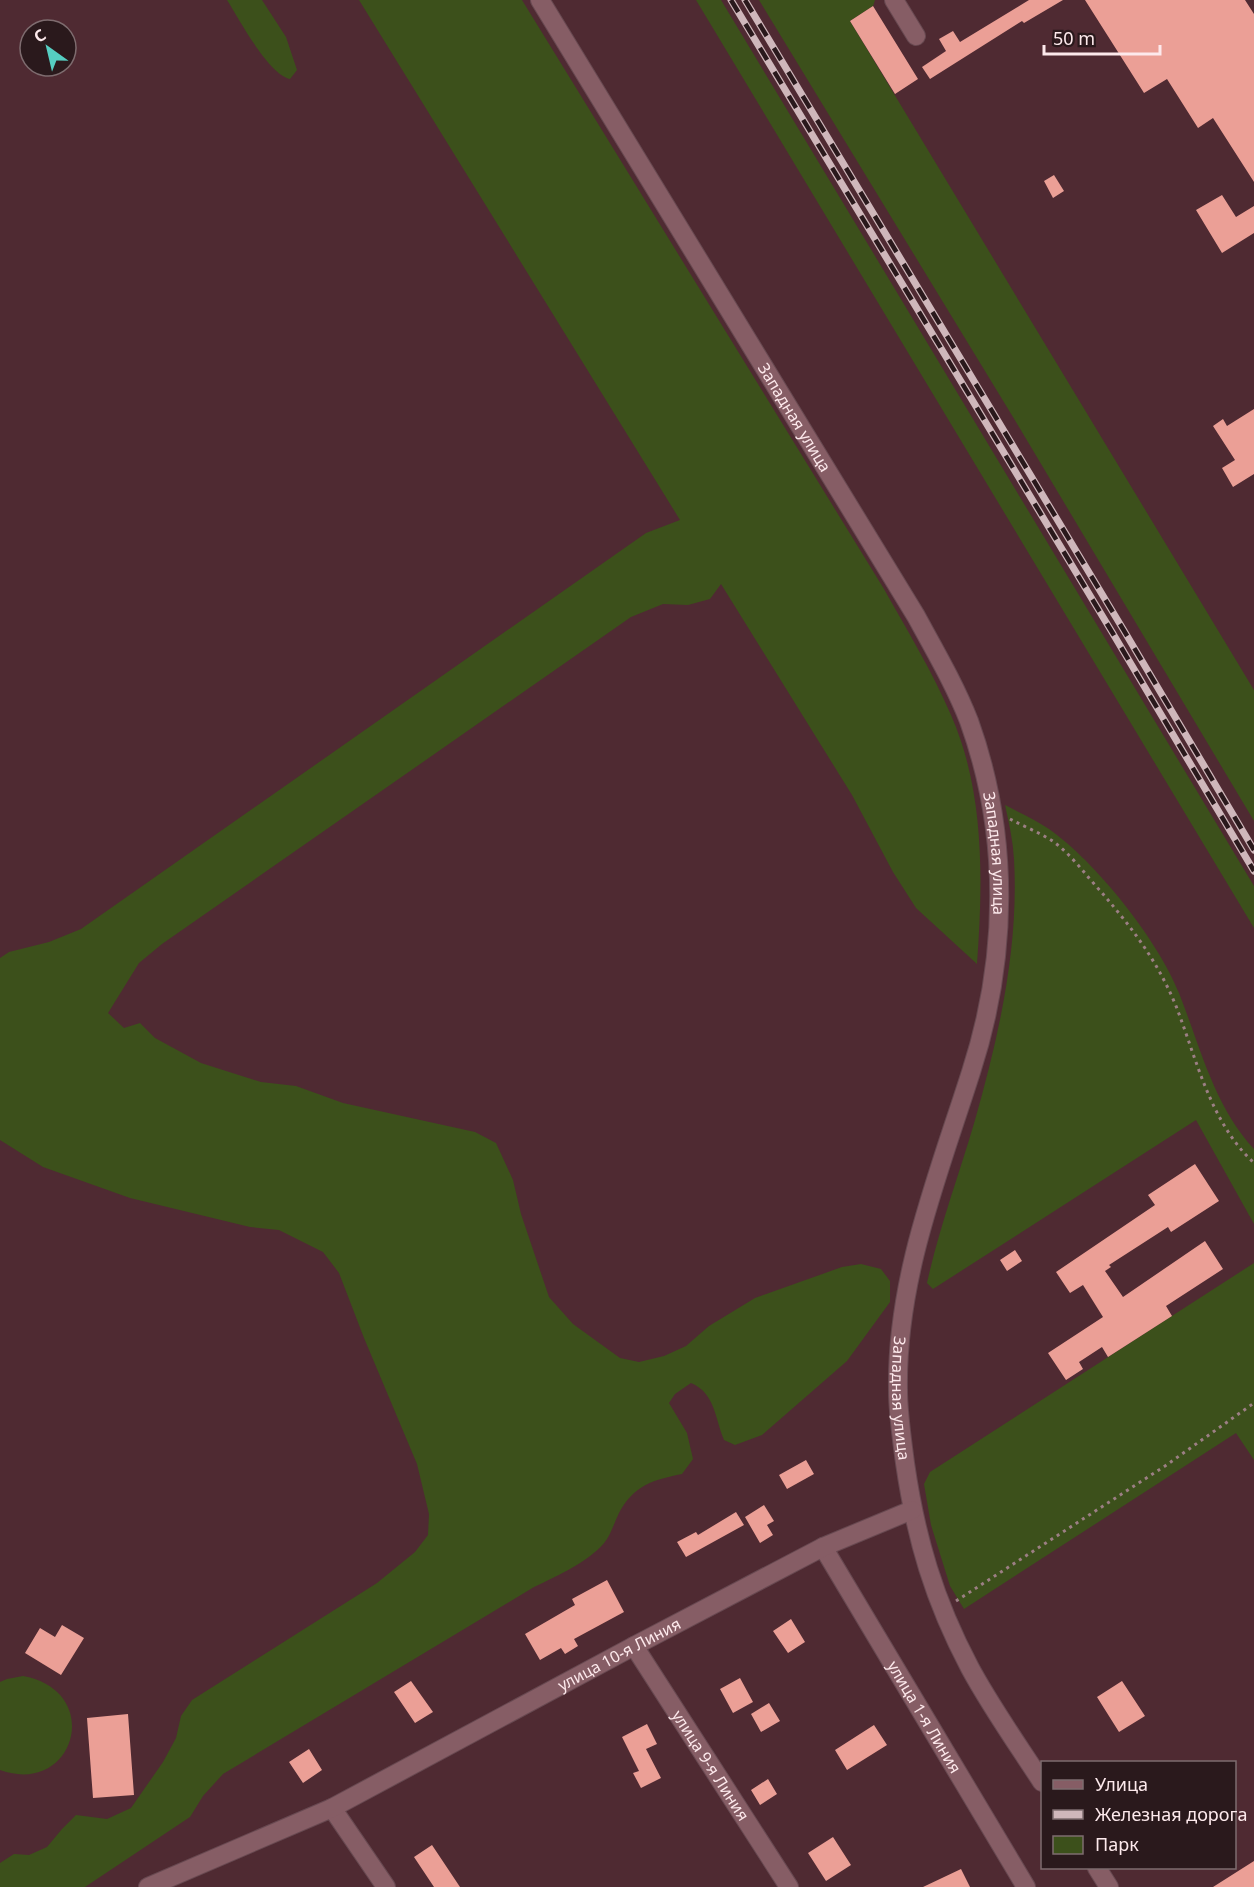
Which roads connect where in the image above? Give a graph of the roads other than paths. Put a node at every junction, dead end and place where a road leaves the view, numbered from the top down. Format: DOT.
graph roads {
  1 [pos="540,0"];
  2 [pos="894,0"];
  3 [pos="916,36"];
  4 [pos="912,1510"];
  5 [pos="823,1547"];
  6 [pos="633,1646"];
  7 [pos="1041,1780"];
  8 [pos="332,1808"];
  9 [pos="1098,1869"];
  10 [pos="148,1887"];
  11 [pos="386,1887"];
  12 [pos="789,1887"];
  13 [pos="1026,1887"];
  14 [pos="1109,1887"];
  1 -- 4 [label="street, Западная улица"];
  2 -- 3 [label="street"];
  4 -- 5 [label="street, улица 10-я Линия"];
  4 -- 7 [label="street, Западная улица"];
  5 -- 6 [label="street, улица 10-я Линия"];
  5 -- 13 [label="street, улица 1-я Линия"];
  6 -- 8 [label="street, улица 10-я Линия"];
  6 -- 12 [label="street, улица 9-я Линия"];
  8 -- 10 [label="street, улица 10-я Линия"];
  8 -- 11 [label="street"];
  9 -- 14 [label="street"];
}
